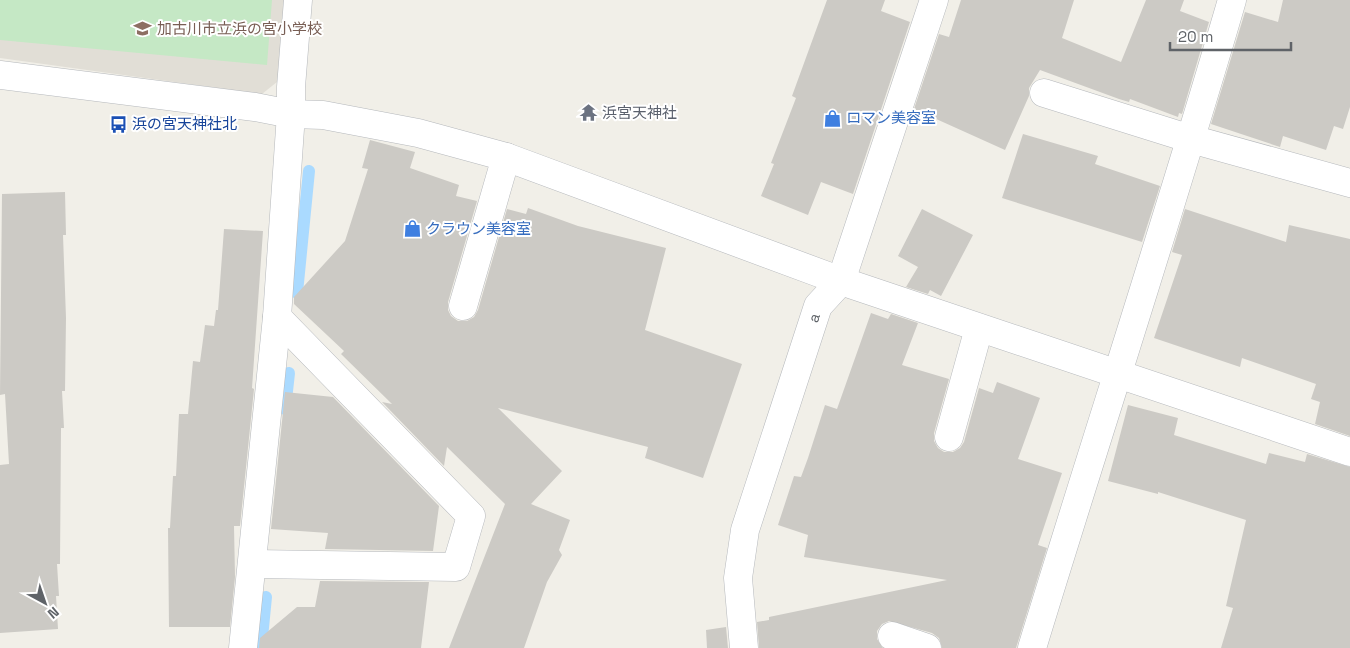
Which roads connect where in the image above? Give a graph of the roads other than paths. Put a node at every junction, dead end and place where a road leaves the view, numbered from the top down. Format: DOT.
graph roads {
  1 [pos="298,0"];
  2 [pos="934,0"];
  3 [pos="1232,0"];
  4 [pos="0,75"];
  5 [pos="1044,94"];
  6 [pos="291,114"];
  7 [pos="1191,139"];
  8 [pos="506,157"];
  9 [pos="1350,183"];
  10 [pos="841,281"];
  11 [pos="463,306"];
  12 [pos="278,317"];
  13 [pos="979,328"];
  14 [pos="1116,374"];
  15 [pos="949,437"];
  16 [pos="1350,452"];
  17 [pos="254,564"];
  18 [pos="892,636"];
  19 [pos="243,648"];
  20 [pos="744,648"];
  21 [pos="927,648"];
  22 [pos="1032,648"];
  1 -- 6 [label="street"];
  2 -- 10 [label="street, a"];
  3 -- 7 [label="street"];
  4 -- 6 [label="street"];
  5 -- 7 [label="street"];
  6 -- 8 [label="street"];
  6 -- 12 [label="street"];
  7 -- 9 [label="street"];
  7 -- 14 [label="street"];
  8 -- 10 [label="street"];
  8 -- 11 [label="street"];
  10 -- 13 [label="street"];
  10 -- 20 [label="street, a"];
  12 -- 17 [label="street"];
  12 -- 17 [label="street"];
  13 -- 14 [label="street"];
  13 -- 15 [label="street"];
  14 -- 16 [label="street"];
  14 -- 22 [label="street"];
  17 -- 19 [label="street"];
  18 -- 21 [label="street"];
}
